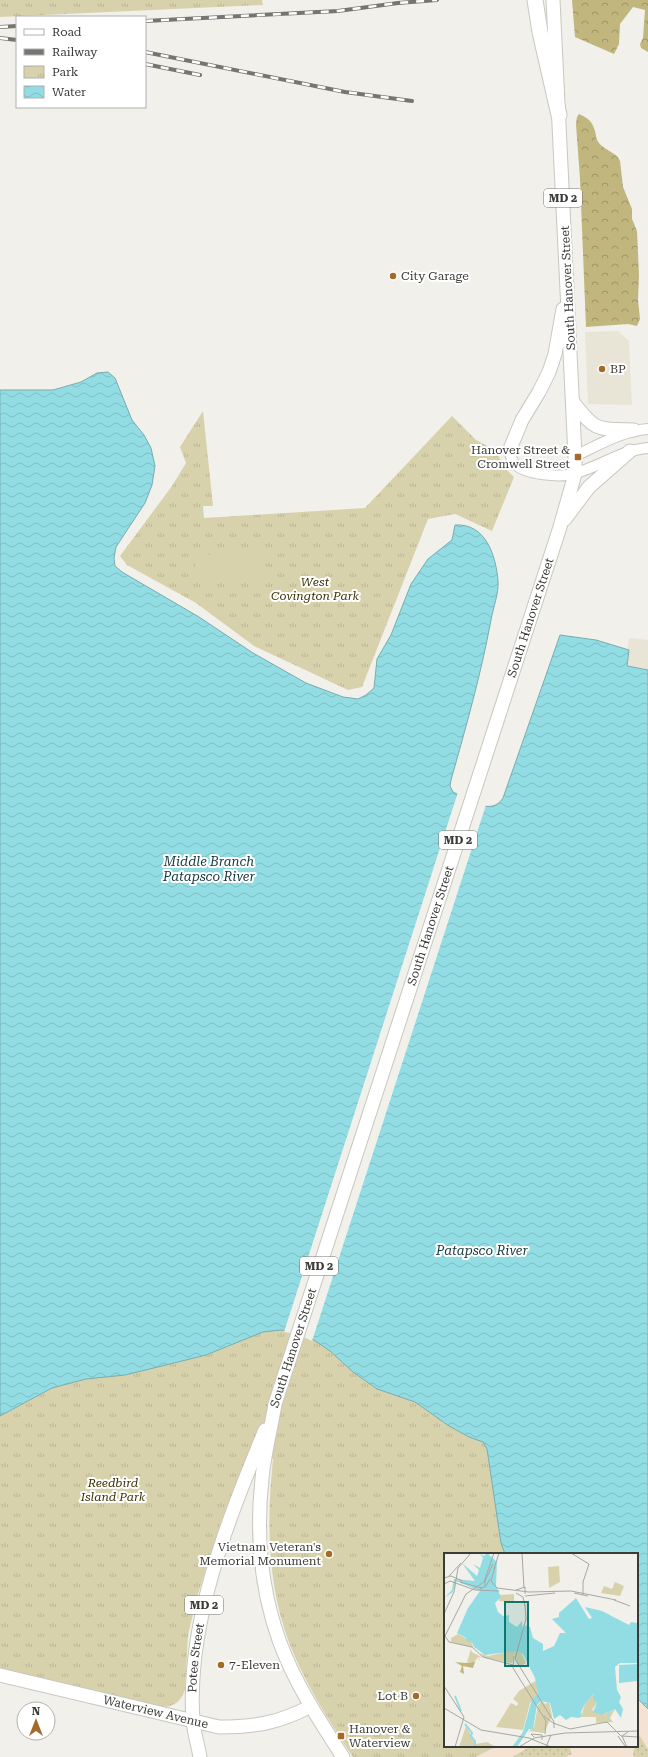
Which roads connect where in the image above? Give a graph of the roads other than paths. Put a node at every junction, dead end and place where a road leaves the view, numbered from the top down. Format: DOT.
graph roads {
  1 [pos="536,0"];
  2 [pos="553,0"];
  3 [pos="559,115"];
  4 [pos="567,282"];
  5 [pos="573,402"];
  6 [pos="648,429"];
  7 [pos="634,430"];
  8 [pos="648,448"];
  9 [pos="510,449"];
  10 [pos="630,451"];
  11 [pos="575,456"];
  12 [pos="575,474"];
  13 [pos="560,527"];
  14 [pos="275,1404"];
  15 [pos="0,1675"];
  16 [pos="311,1706"];
  17 [pos="194,1722"];
  18 [pos="200,1757"];
  19 [pos="343,1757"];
  1 -- 3 [label="highway"];
  2 -- 3 [label="main road, South Hanover Street / MD 2"];
  3 -- 4 [label="main road, South Hanover Street / MD 2"];
  4 -- 5 [label="main road, South Hanover Street / MD 2"];
  4 -- 9 [label="main road"];
  5 -- 7 [label="main road"];
  5 -- 11 [label="main road, South Hanover Street / MD 2"];
  6 -- 7 [label="street"];
  7 -- 11 [label="street"];
  8 -- 10 [label="street"];
  9 -- 12 [label="street"];
  10 -- 12 [label="street"];
  10 -- 13 [label="main road"];
  11 -- 12 [label="main road, South Hanover Street / MD 2"];
  12 -- 13 [label="main road, South Hanover Street / MD 2"];
  13 -- 14 [label="main road, South Hanover Street / MD 2"];
  14 -- 16 [label="main road, South Hanover Street / MD 2"];
  14 -- 17 [label="main road, Potee Street / MD 2"];
  15 -- 17 [label="main road, Waterview Avenue"];
  16 -- 17 [label="main road, Waterview Avenue"];
  16 -- 19 [label="main road, South Hanover Street / MD 2"];
  17 -- 18 [label="main road, Potee Street / MD 2"];
}
